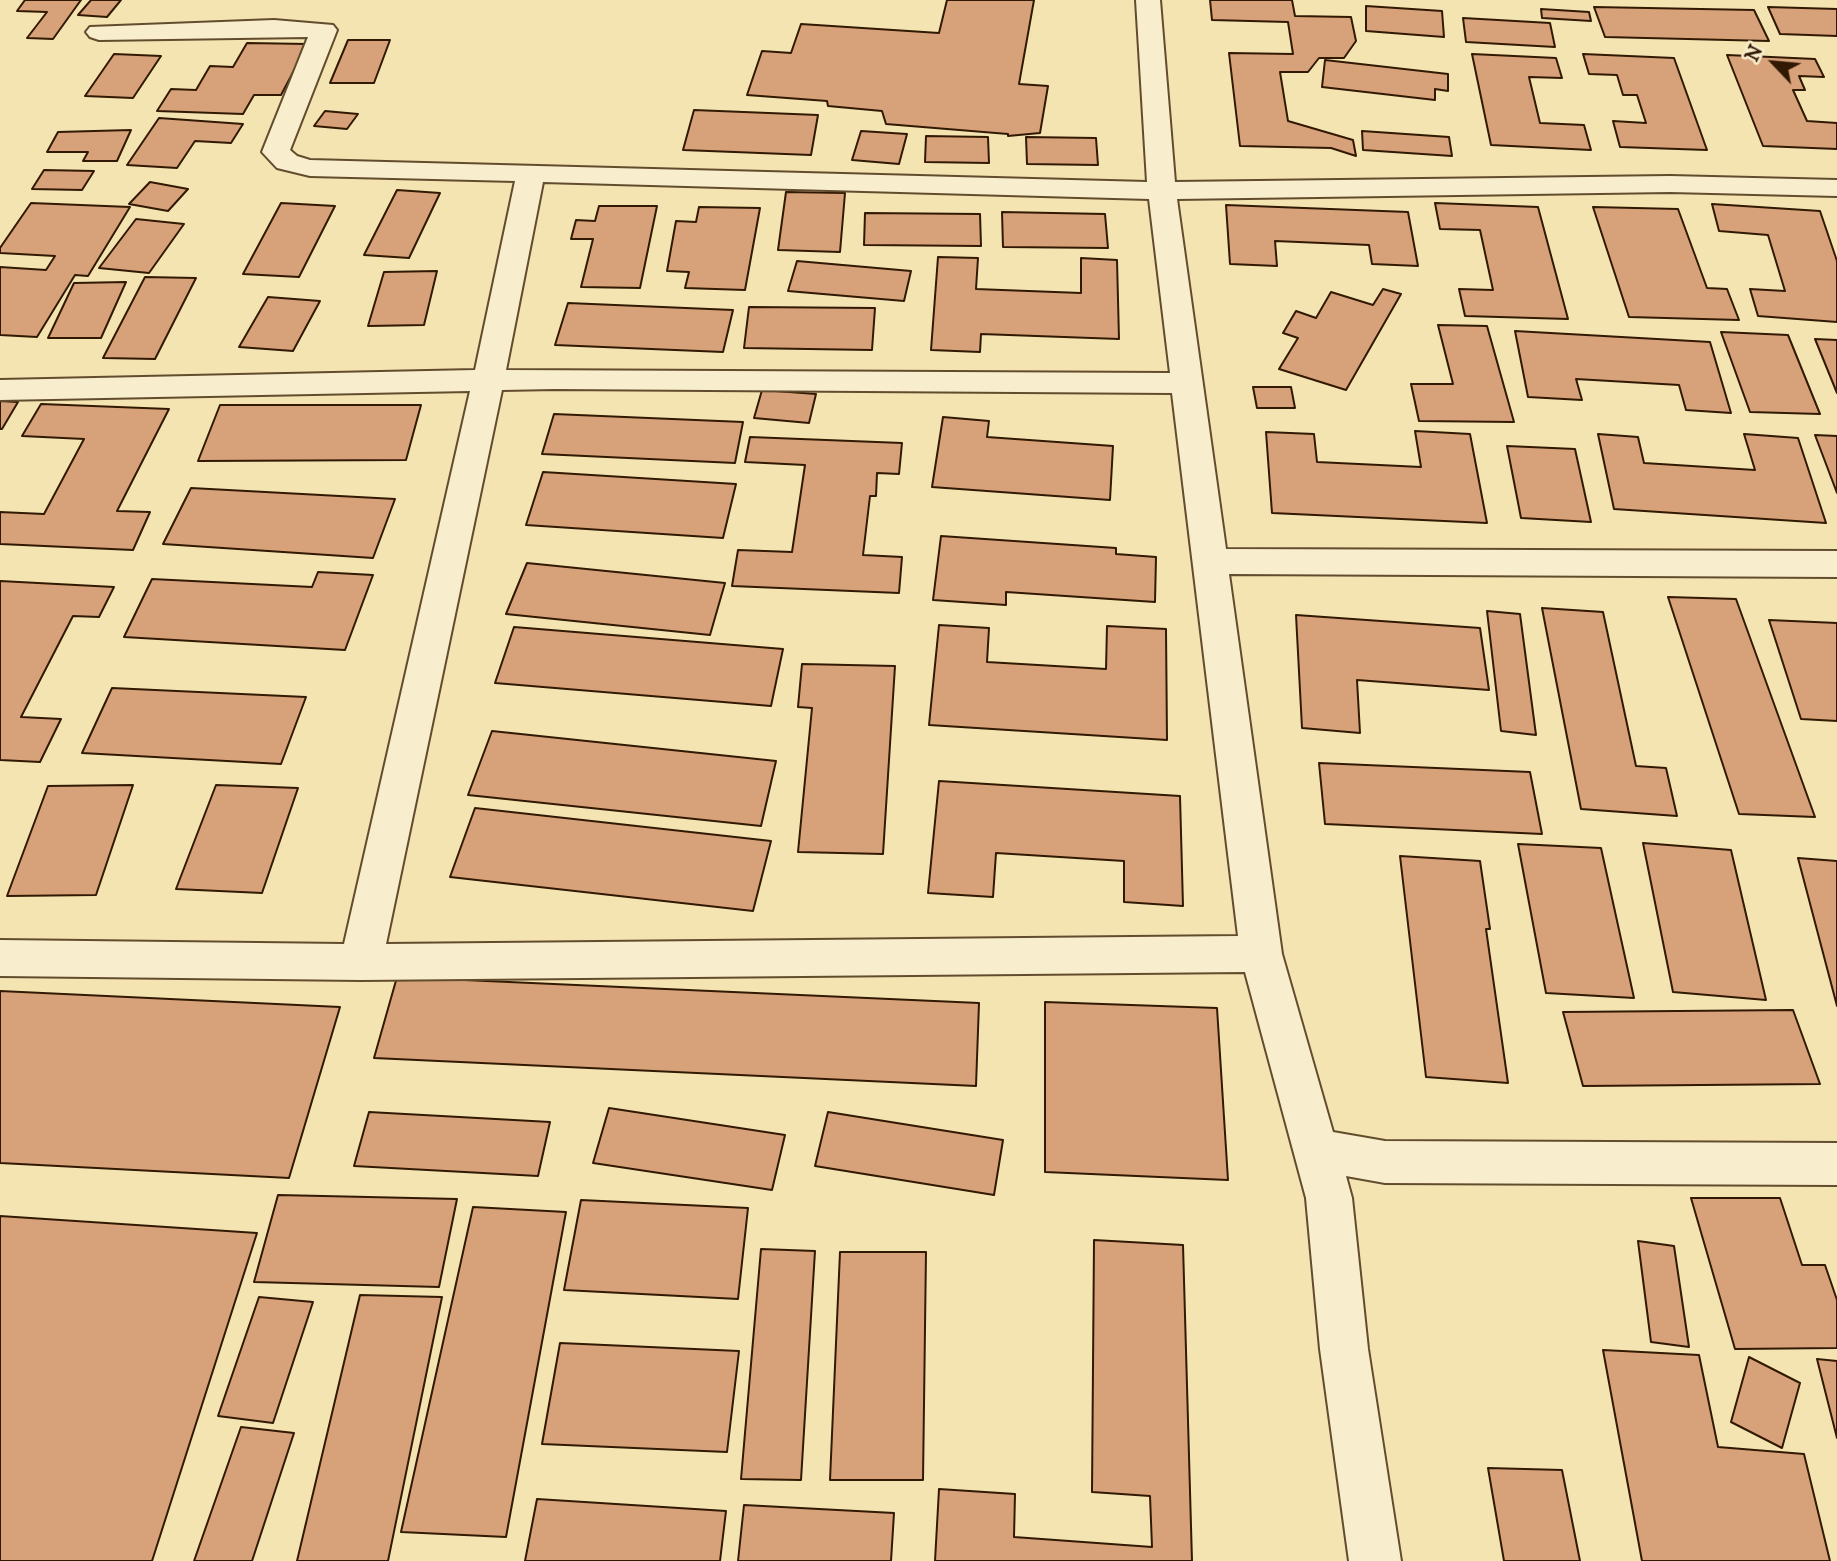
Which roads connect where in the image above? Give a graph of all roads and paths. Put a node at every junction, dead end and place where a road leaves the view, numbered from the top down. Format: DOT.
graph roads {
  1 [pos="1148,0"];
  2 [pos="100,32"];
  3 [pos="531,173"];
  4 [pos="1837,188"];
  5 [pos="1161,191"];
  6 [pos="488,381"];
  7 [pos="1187,383"];
  8 [pos="0,390"];
  9 [pos="1210,561"];
  10 [pos="1837,564"];
  11 [pos="1261,954"];
  12 [pos="0,958"];
  13 [pos="361,962"];
  14 [pos="1315,1150"];
  15 [pos="1837,1164"];
  16 [pos="1375,1561"];
  1 -- 5 [label="street"];
  2 -- 3 [label="street"];
  3 -- 5 [label="street"];
  3 -- 6 [label="street"];
  4 -- 5 [label="street"];
  5 -- 7 [label="street"];
  6 -- 7 [label="street"];
  6 -- 8 [label="street"];
  6 -- 13 [label="street"];
  7 -- 9 [label="street"];
  9 -- 10 [label="street"];
  9 -- 11 [label="street"];
  11 -- 13 [label="street"];
  11 -- 14 [label="street"];
  12 -- 13 [label="street"];
  14 -- 15 [label="street"];
  14 -- 16 [label="street"];
}
